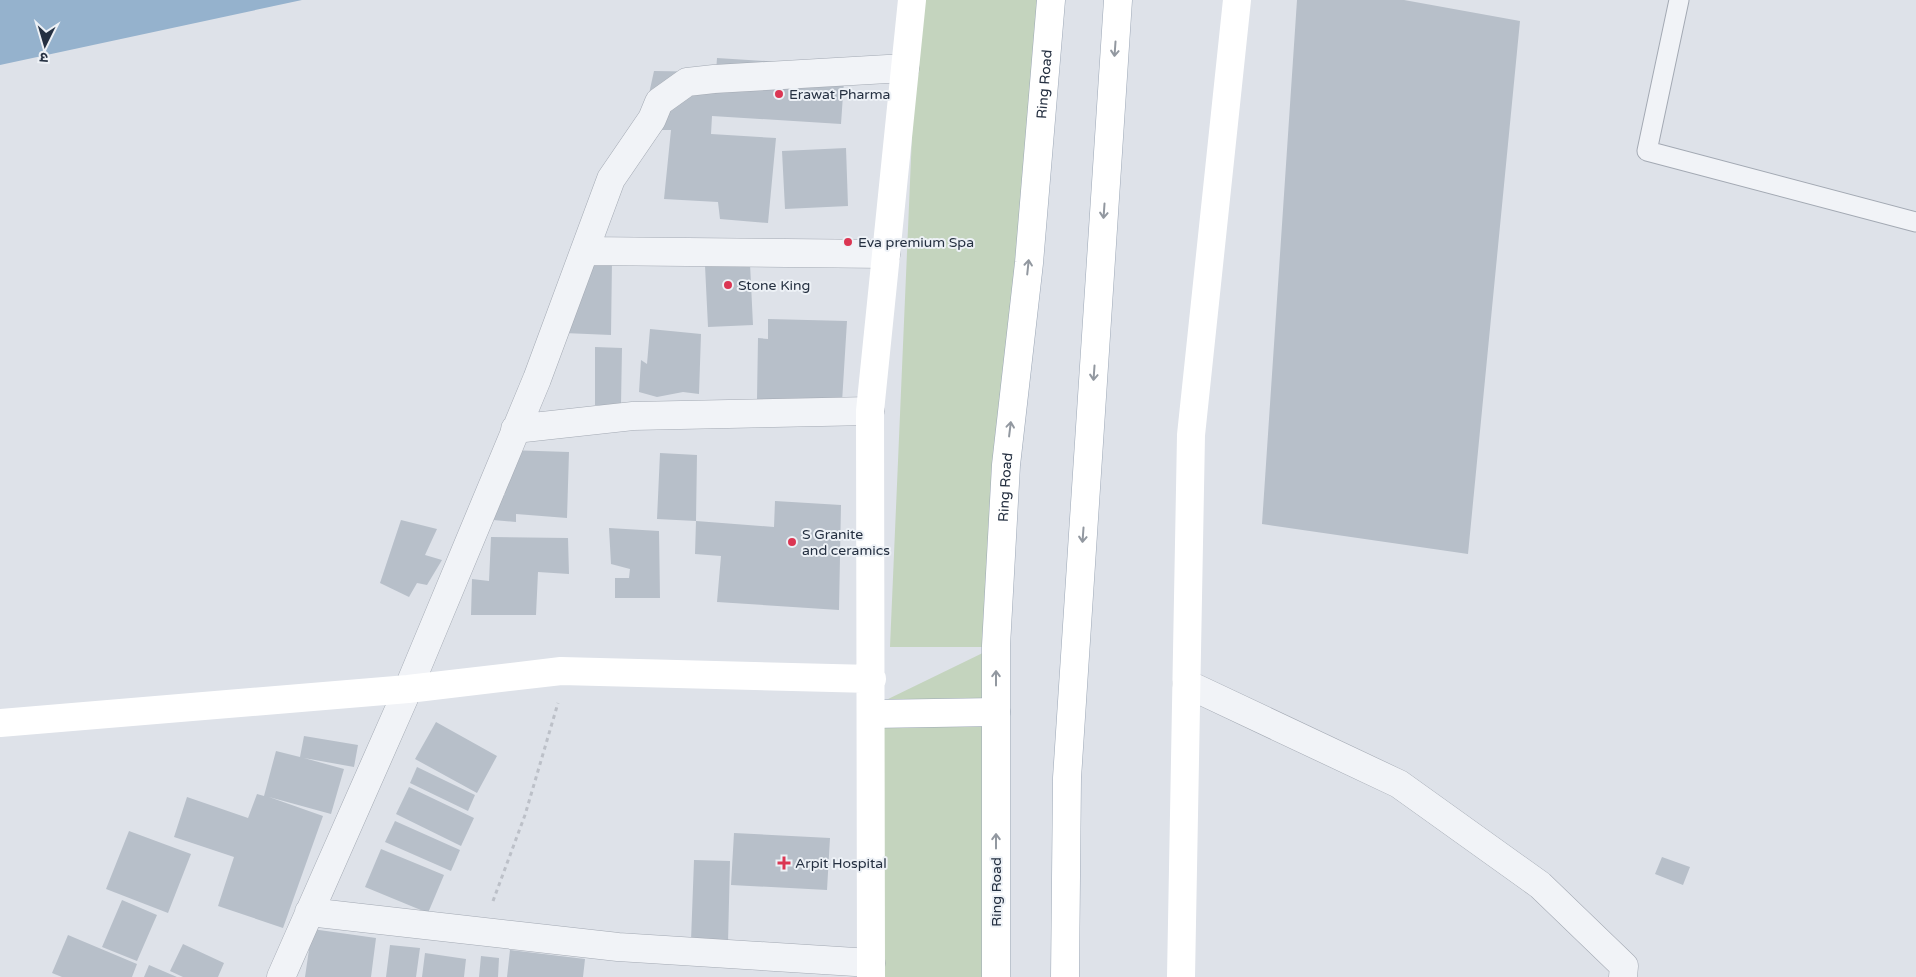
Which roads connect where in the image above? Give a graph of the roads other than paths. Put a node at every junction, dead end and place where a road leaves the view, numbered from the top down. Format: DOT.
graph roads {
  1 [pos="912,0"];
  2 [pos="1051,0"];
  3 [pos="1118,0"];
  4 [pos="1237,0"];
  5 [pos="1679,0"];
  6 [pos="905,68"];
  7 [pos="1916,222"];
  8 [pos="584,251"];
  9 [pos="886,254"];
  10 [pos="870,411"];
  11 [pos="515,429"];
  12 [pos="872,679"];
  13 [pos="1187,684"];
  14 [pos="408,689"];
  15 [pos="996,712"];
  16 [pos="872,714"];
  17 [pos="0,724"];
  18 [pos="309,912"];
  19 [pos="871,970"];
  20 [pos="281,977"];
  21 [pos="996,977"];
  22 [pos="1065,977"];
  23 [pos="1181,977"];
  24 [pos="1623,977"];
  1 -- 6 [label="street"];
  15 -- 2 [label="street, Ring Road, one-way"];
  3 -- 22 [label="street, one-way"];
  4 -- 13 [label="street"];
  5 -- 7 [label="lane"];
  6 -- 8 [label="street"];
  6 -- 9 [label="street"];
  8 -- 9 [label="street"];
  8 -- 11 [label="street"];
  9 -- 10 [label="street"];
  10 -- 11 [label="street"];
  10 -- 12 [label="street"];
  11 -- 14 [label="street"];
  12 -- 14 [label="street"];
  12 -- 16 [label="street"];
  13 -- 23 [label="street"];
  13 -- 24 [label="street"];
  14 -- 17 [label="street"];
  14 -- 18 [label="street"];
  15 -- 16 [label="street"];
  21 -- 15 [label="street, Ring Road, one-way"];
  16 -- 19 [label="street"];
  18 -- 19 [label="street"];
  18 -- 20 [label="street"];
}
